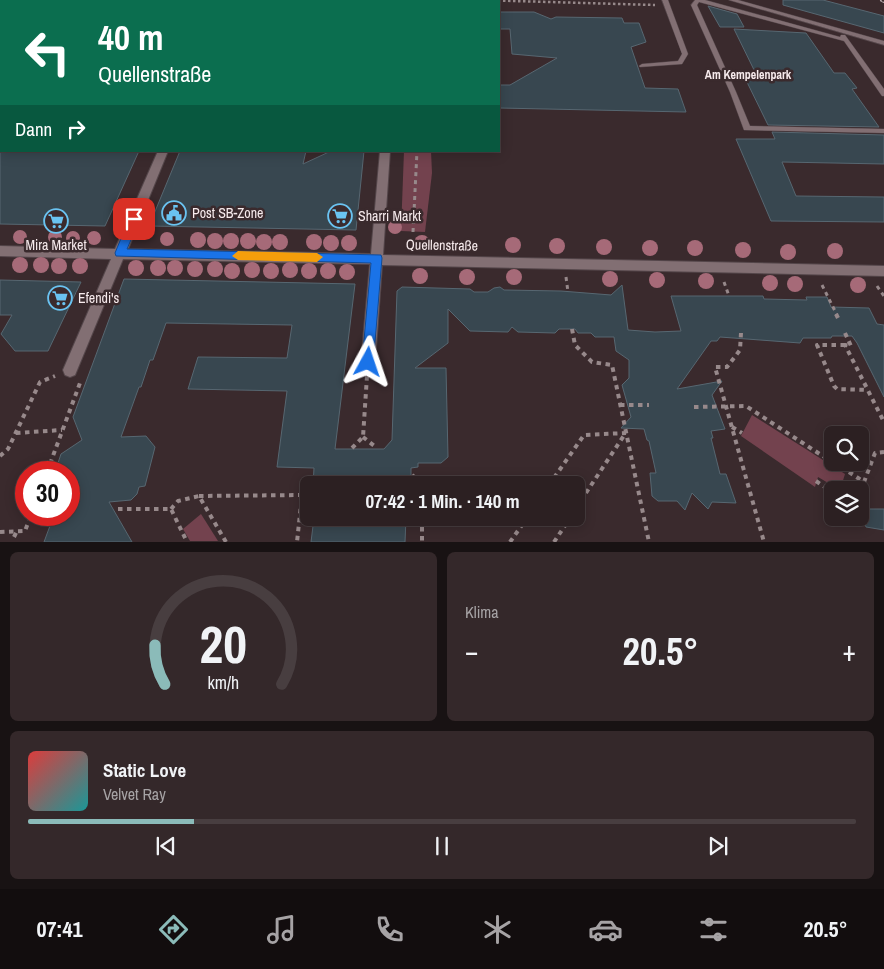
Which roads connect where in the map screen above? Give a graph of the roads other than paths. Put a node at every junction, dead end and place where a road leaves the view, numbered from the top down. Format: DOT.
graph roads {
  1 [pos="699,0"];
  2 [pos="732,0"];
  3 [pos="666,2"];
  4 [pos="838,30"];
  5 [pos="846,40"];
  6 [pos="884,43"];
  7 [pos="642,66"];
  8 [pos="884,94"];
  9 [pos="884,131"];
  10 [pos="163,152"];
  11 [pos="385,152"];
  12 [pos="0,251"];
  13 [pos="120,253"];
  14 [pos="377,258"];
  15 [pos="884,271"];
  16 [pos="368,362"];
  17 [pos="70,370"];
  1 -- 5 [label="lane"];
  1 -- 9 [label="lane"];
  2 -- 4 [label="lane"];
  3 -- 7 [label="lane"];
  4 -- 5 [label="lane"];
  4 -- 6 [label="lane"];
  5 -- 8 [label="lane"];
  10 -- 13 [label="street"];
  11 -- 14 [label="street"];
  12 -- 13 [label="street, Quellenstraße"];
  13 -- 14 [label="street, Quellenstraße"];
  13 -- 17 [label="street"];
  14 -- 15 [label="street, Quellenstraße"];
  14 -- 16 [label="street"];
}
